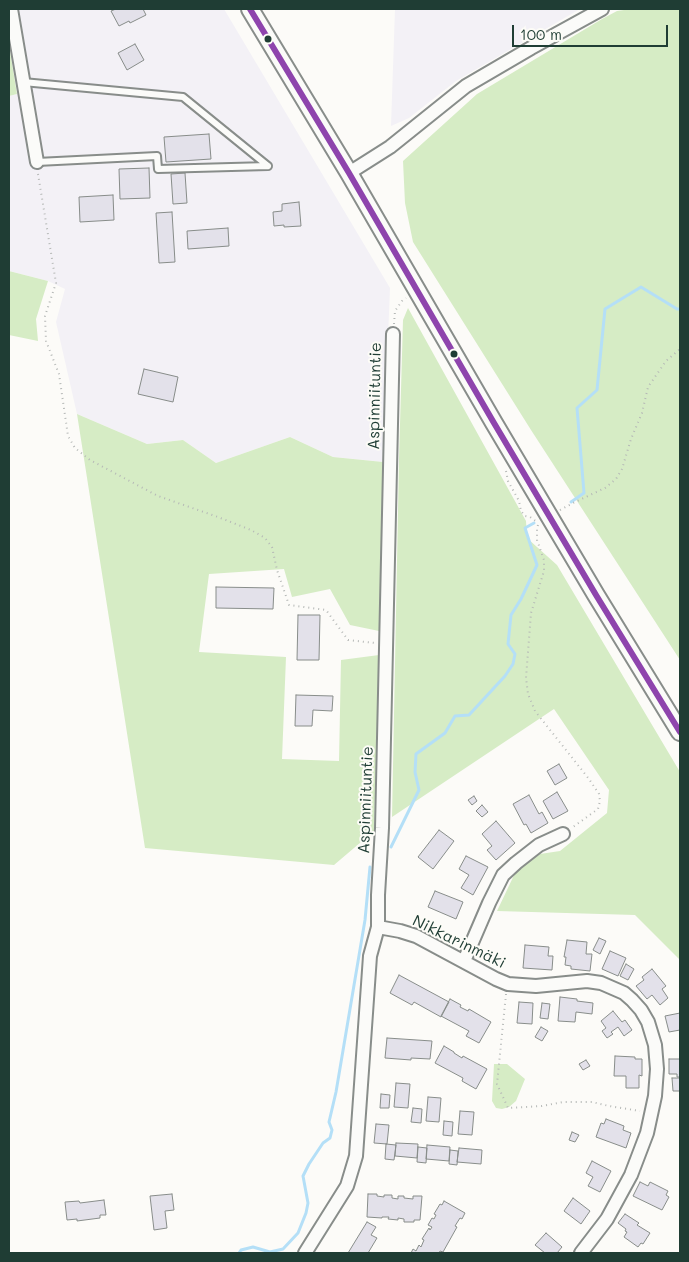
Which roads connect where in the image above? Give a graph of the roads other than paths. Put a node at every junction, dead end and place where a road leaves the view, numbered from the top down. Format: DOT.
graph roads {
  1 [pos="11,9"];
  2 [pos="250,9"];
  3 [pos="602,9"];
  4 [pos="23,82"];
  5 [pos="37,162"];
  6 [pos="349,174"];
  7 [pos="393,334"];
  8 [pos="680,732"];
  9 [pos="563,834"];
  10 [pos="378,927"];
  11 [pos="464,961"];
  12 [pos="305,1253"];
  13 [pos="582,1253"];
  1 -- 4 [label="street"];
  2 -- 6 [label="main road"];
  3 -- 6 [label="street"];
  4 -- 5 [label="street"];
  4 -- 5 [label="lane"];
  6 -- 8 [label="main road"];
  7 -- 10 [label="street, Aspinniituntie"];
  9 -- 11 [label="street"];
  10 -- 11 [label="street, Nikkarinmäki"];
  10 -- 12 [label="street, Aspinniituntie"];
  11 -- 13 [label="street, Nikkarinmäki"];
}
